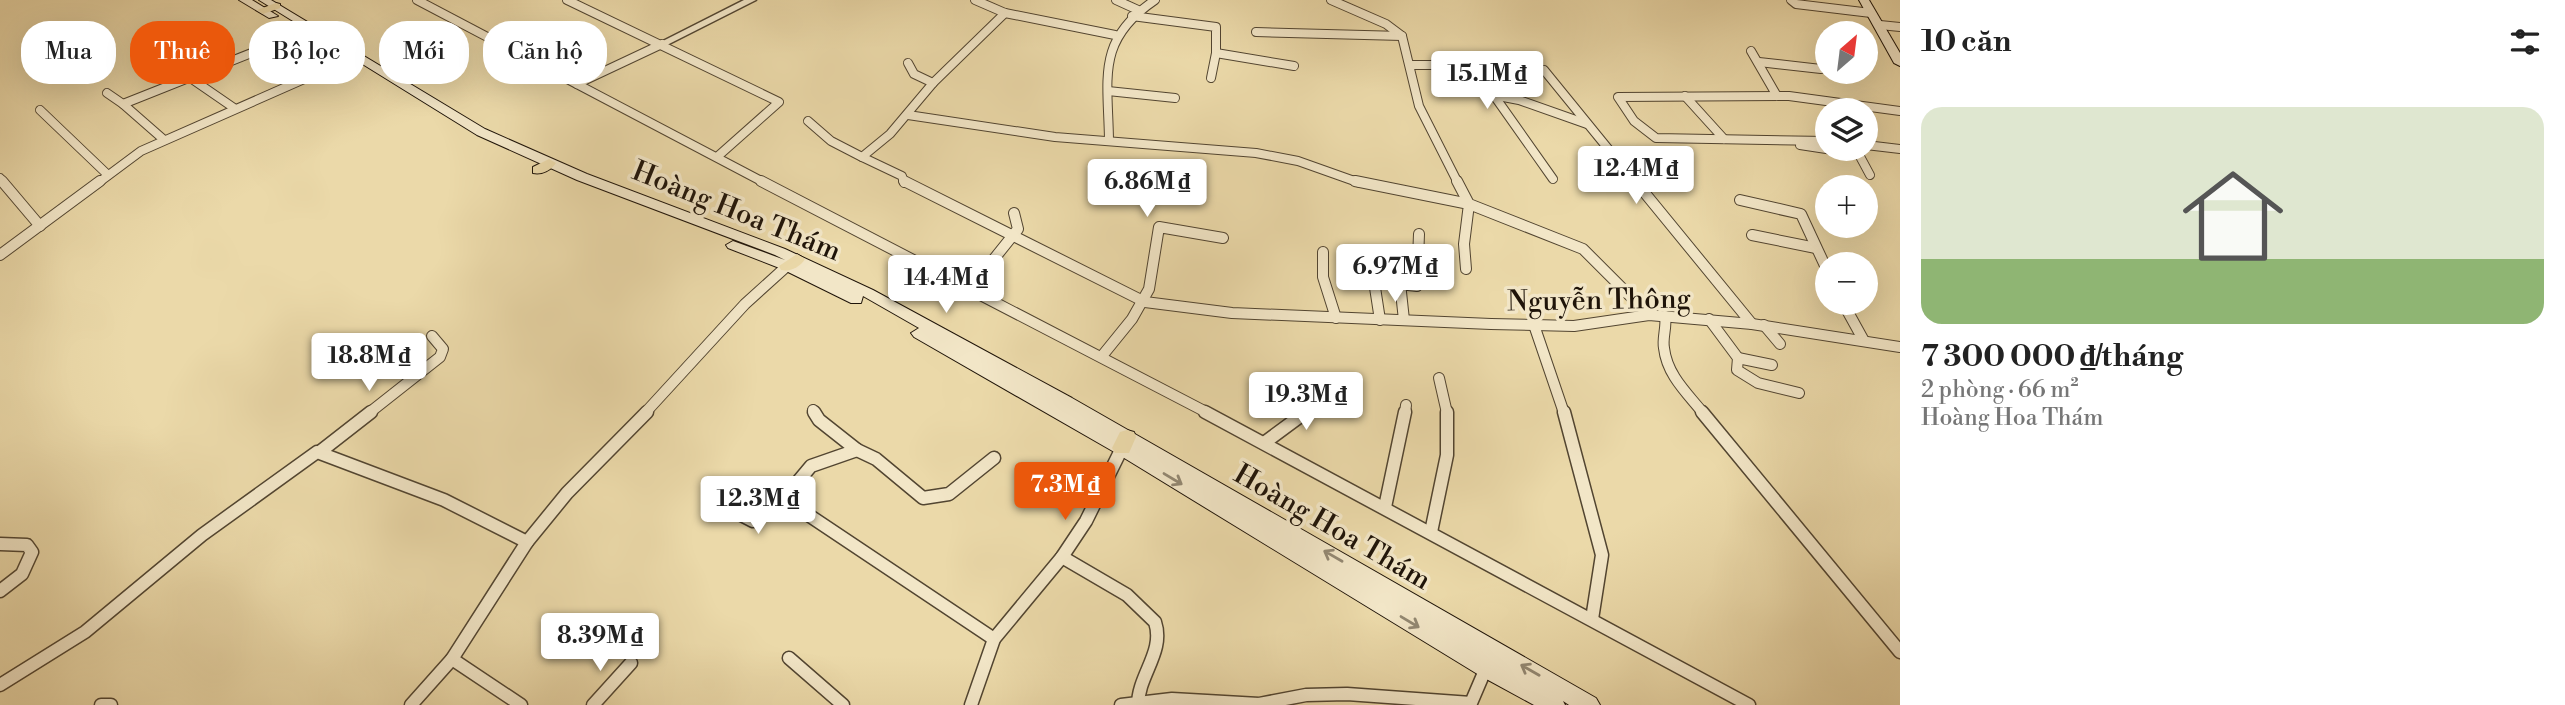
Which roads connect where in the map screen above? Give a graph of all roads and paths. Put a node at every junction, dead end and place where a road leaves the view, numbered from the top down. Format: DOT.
graph roads {
  1 [pos="244,0"];
  2 [pos="417,0"];
  3 [pos="567,0"];
  4 [pos="751,0"];
  5 [pos="975,0"];
  6 [pos="1115,0"];
  7 [pos="1154,0"];
  8 [pos="1331,0"];
  9 [pos="1791,0"];
  10 [pos="1864,0"];
  11 [pos="268,6"];
  12 [pos="1004,13"];
  13 [pos="1135,13"];
  14 [pos="1871,13"];
  15 [pos="287,21"];
  16 [pos="1880,25"];
  17 [pos="1900,27"];
  18 [pos="1256,32"];
  19 [pos="483,35"];
  20 [pos="1115,35"];
  21 [pos="1402,36"];
  22 [pos="662,44"];
  23 [pos="1751,51"];
  24 [pos="1216,52"];
  25 [pos="1759,62"];
  26 [pos="908,63"];
  27 [pos="1900,63"];
  28 [pos="1411,65"];
  29 [pos="1294,66"];
  30 [pos="1815,68"];
  31 [pos="607,70"];
  32 [pos="1544,70"];
  33 [pos="365,74"];
  34 [pos="1211,78"];
  35 [pos="933,83"];
  36 [pos="172,84"];
  37 [pos="199,84"];
  38 [pos="291,84"];
  39 [pos="577,84"];
  40 [pos="1108,91"];
  41 [pos="107,93"];
  42 [pos="1493,95"];
  43 [pos="1685,96"];
  44 [pos="1777,96"];
  45 [pos="1175,98"];
  46 [pos="123,104"];
  47 [pos="1538,107"];
  48 [pos="234,108"];
  49 [pos="40,110"];
  50 [pos="1506,110"];
  51 [pos="1900,111"];
  52 [pos="908,115"];
  53 [pos="808,121"];
  54 [pos="1588,124"];
  55 [pos="1745,137"];
  56 [pos="163,139"];
  57 [pos="1724,139"];
  58 [pos="1109,140"];
  59 [pos="1815,140"];
  60 [pos="1815,146"];
  61 [pos="1878,146"];
  62 [pos="1900,149"];
  63 [pos="862,157"];
  64 [pos="716,158"];
  65 [pos="1862,161"];
  66 [pos="544,167"];
  67 [pos="108,175"];
  68 [pos="1870,175"];
  69 [pos="0,178"];
  70 [pos="1553,179"];
  71 [pos="1740,200"];
  72 [pos="1469,204"];
  73 [pos="1013,213"];
  74 [pos="40,226"];
  75 [pos="1419,234"];
  76 [pos="1752,235"];
  77 [pos="1012,238"];
  78 [pos="1223,238"];
  79 [pos="1816,247"];
  80 [pos="1323,252"];
  81 [pos="1818,252"];
  82 [pos="0,255"];
  83 [pos="792,263"];
  84 [pos="1466,269"];
  85 [pos="1400,283"];
  86 [pos="969,290"];
  87 [pos="1145,302"];
  88 [pos="1649,315"];
  89 [pos="1850,315"];
  90 [pos="1665,316"];
  91 [pos="1336,318"];
  92 [pos="1709,319"];
  93 [pos="1380,320"];
  94 [pos="1404,320"];
  95 [pos="1752,324"];
  96 [pos="1534,325"];
  97 [pos="1764,326"];
  98 [pos="432,336"];
  99 [pos="1864,341"];
  100 [pos="1780,344"];
  101 [pos="1900,347"];
  102 [pos="1102,356"];
  103 [pos="1738,358"];
  104 [pos="1772,365"];
  105 [pos="1439,378"];
  106 [pos="1799,393"];
  107 [pos="1316,394"];
  108 [pos="1406,405"];
  109 [pos="813,410"];
  110 [pos="1125,443"];
  111 [pos="1264,443"];
  112 [pos="857,450"];
  113 [pos="321,451"];
  114 [pos="994,458"];
  115 [pos="786,496"];
  116 [pos="724,506"];
  117 [pos="1385,506"];
  118 [pos="1431,532"];
  119 [pos="527,542"];
  120 [pos="0,544"];
  121 [pos="1062,557"];
  122 [pos="0,591"];
  123 [pos="1592,619"];
  124 [pos="994,639"];
  125 [pos="1900,652"];
  126 [pos="789,658"];
  127 [pos="452,659"];
  128 [pos="631,663"];
  129 [pos="1486,668"];
  130 [pos="0,685"];
  131 [pos="1138,702"];
  132 [pos="1426,703"];
  133 [pos="101,705"];
  134 [pos="111,705"];
  135 [pos="411,705"];
  136 [pos="521,705"];
  137 [pos="593,705"];
  138 [pos="843,705"];
  139 [pos="971,705"];
  140 [pos="1121,705"];
  141 [pos="1554,705"];
  142 [pos="1589,705"];
  143 [pos="1749,705"];
  1 -- 11 [label="main road, Hoàng Hoa Thám"];
  2 -- 19 [label="street"];
  3 -- 22 [label="street"];
  4 -- 22 [label="street"];
  5 -- 12 [label="street"];
  6 -- 13 [label="street"];
  7 -- 13 [label="street"];
  8 -- 21 [label="street"];
  9 -- 14 [label="street"];
  10 -- 14 [label="main road"];
  11 -- 15 [label="main road, Hoàng Hoa Thám"];
  11 -- 66 [label="main road, Hoàng Hoa Thám"];
  12 -- 20 [label="street"];
  12 -- 35 [label="street"];
  13 -- 20 [label="street"];
  13 -- 24 [label="street"];
  14 -- 16 [label="main road"];
  16 -- 17 [label="street"];
  16 -- 27 [label="main road"];
  18 -- 21 [label="street"];
  20 -- 40 [label="street"];
  21 -- 28 [label="street"];
  22 -- 31 [label="street"];
  22 -- 64 [label="street"];
  23 -- 25 [label="street"];
  24 -- 29 [label="street"];
  24 -- 34 [label="street"];
  25 -- 30 [label="street"];
  25 -- 44 [label="street"];
  26 -- 35 [label="street"];
  28 -- 42 [label="street"];
  28 -- 72 [label="street"];
  32 -- 54 [label="street"];
  33 -- 66 [label="main road, Hoàng Hoa Thám"];
  35 -- 52 [label="street"];
  36 -- 46 [label="street"];
  37 -- 48 [label="street"];
  38 -- 48 [label="street"];
  39 -- 64 [label="street"];
  40 -- 45 [label="street"];
  40 -- 58 [label="street"];
  41 -- 46 [label="street"];
  42 -- 47 [label="street"];
  42 -- 50 [label="street"];
  43 -- 44 [label="street"];
  43 -- 57 [label="street"];
  43 -- 57 [label="street"];
  44 -- 51 [label="street"];
  46 -- 56 [label="street"];
  47 -- 50 [label="street"];
  47 -- 54 [label="street"];
  48 -- 56 [label="street"];
  49 -- 67 [label="street"];
  50 -- 70 [label="street"];
  52 -- 58 [label="street"];
  52 -- 63 [label="street"];
  53 -- 63 [label="street, Nguyễn Thông"];
  54 -- 95 [label="street"];
  55 -- 57 [label="street"];
  55 -- 59 [label="street"];
  55 -- 60 [label="street"];
  56 -- 67 [label="street"];
  58 -- 72 [label="street"];
  61 -- 62 [label="street"];
  63 -- 77 [label="street, Nguyễn Thông"];
  64 -- 86 [label="street"];
  65 -- 68 [label="street"];
  66 -- 83 [label="main road, Hoàng Hoa Thám"];
  67 -- 74 [label="street"];
  69 -- 74 [label="street"];
  71 -- 79 [label="street"];
  72 -- 84 [label="street"];
  72 -- 88 [label="street"];
  73 -- 77 [label="street"];
  74 -- 82 [label="street"];
  75 -- 85 [label="street"];
  76 -- 79 [label="street"];
  77 -- 86 [label="street"];
  77 -- 87 [label="street, Nguyễn Thông"];
  78 -- 87 [label="street"];
  79 -- 81 [label="street"];
  80 -- 91 [label="street"];
  83 -- 110 [label="main road, Hoàng Hoa Thám"];
  83 -- 119 [label="street"];
  85 -- 93 [label="street"];
  85 -- 94 [label="street"];
  86 -- 102 [label="street"];
  87 -- 91 [label="street, Nguyễn Thông"];
  87 -- 102 [label="street"];
  88 -- 90 [label="street, Nguyễn Thông"];
  88 -- 96 [label="street, Nguyễn Thông"];
  89 -- 99 [label="street"];
  90 -- 92 [label="street, Nguyễn Thông"];
  90 -- 125 [label="street"];
  91 -- 93 [label="street, Nguyễn Thông"];
  92 -- 95 [label="street, Nguyễn Thông"];
  92 -- 103 [label="street"];
  93 -- 94 [label="street, Nguyễn Thông"];
  94 -- 96 [label="street, Nguyễn Thông"];
  95 -- 97 [label="street, Nguyễn Thông"];
  96 -- 123 [label="street"];
  97 -- 99 [label="street, Nguyễn Thông"];
  97 -- 100 [label="street"];
  98 -- 113 [label="street"];
  99 -- 101 [label="street, Nguyễn Thông"];
  102 -- 111 [label="street"];
  103 -- 104 [label="street"];
  103 -- 106 [label="street"];
  105 -- 118 [label="street"];
  107 -- 111 [label="street"];
  108 -- 117 [label="street"];
  109 -- 112 [label="street"];
  110 -- 121 [label="street"];
  110 -- 129 [label="main road, Hoàng Hoa Thám, one-way"];
  142 -- 110 [label="main road, Hoàng Hoa Thám, one-way"];
  111 -- 117 [label="street"];
  112 -- 114 [label="street"];
  112 -- 115 [label="street"];
  113 -- 119 [label="street"];
  113 -- 130 [label="street"];
  115 -- 116 [label="street"];
  115 -- 124 [label="street"];
  117 -- 118 [label="street"];
  118 -- 123 [label="street"];
  119 -- 127 [label="street"];
  120 -- 122 [label="street"];
  121 -- 124 [label="street"];
  121 -- 131 [label="street"];
  123 -- 143 [label="street"];
  124 -- 139 [label="street"];
  126 -- 138 [label="street"];
  127 -- 135 [label="street"];
  127 -- 136 [label="street"];
  128 -- 137 [label="street"];
  129 -- 132 [label="street"];
  129 -- 141 [label="main road, Hoàng Hoa Thám"];
  131 -- 132 [label="street"];
  131 -- 140 [label="street"];
  133 -- 134 [label="street"];
}
